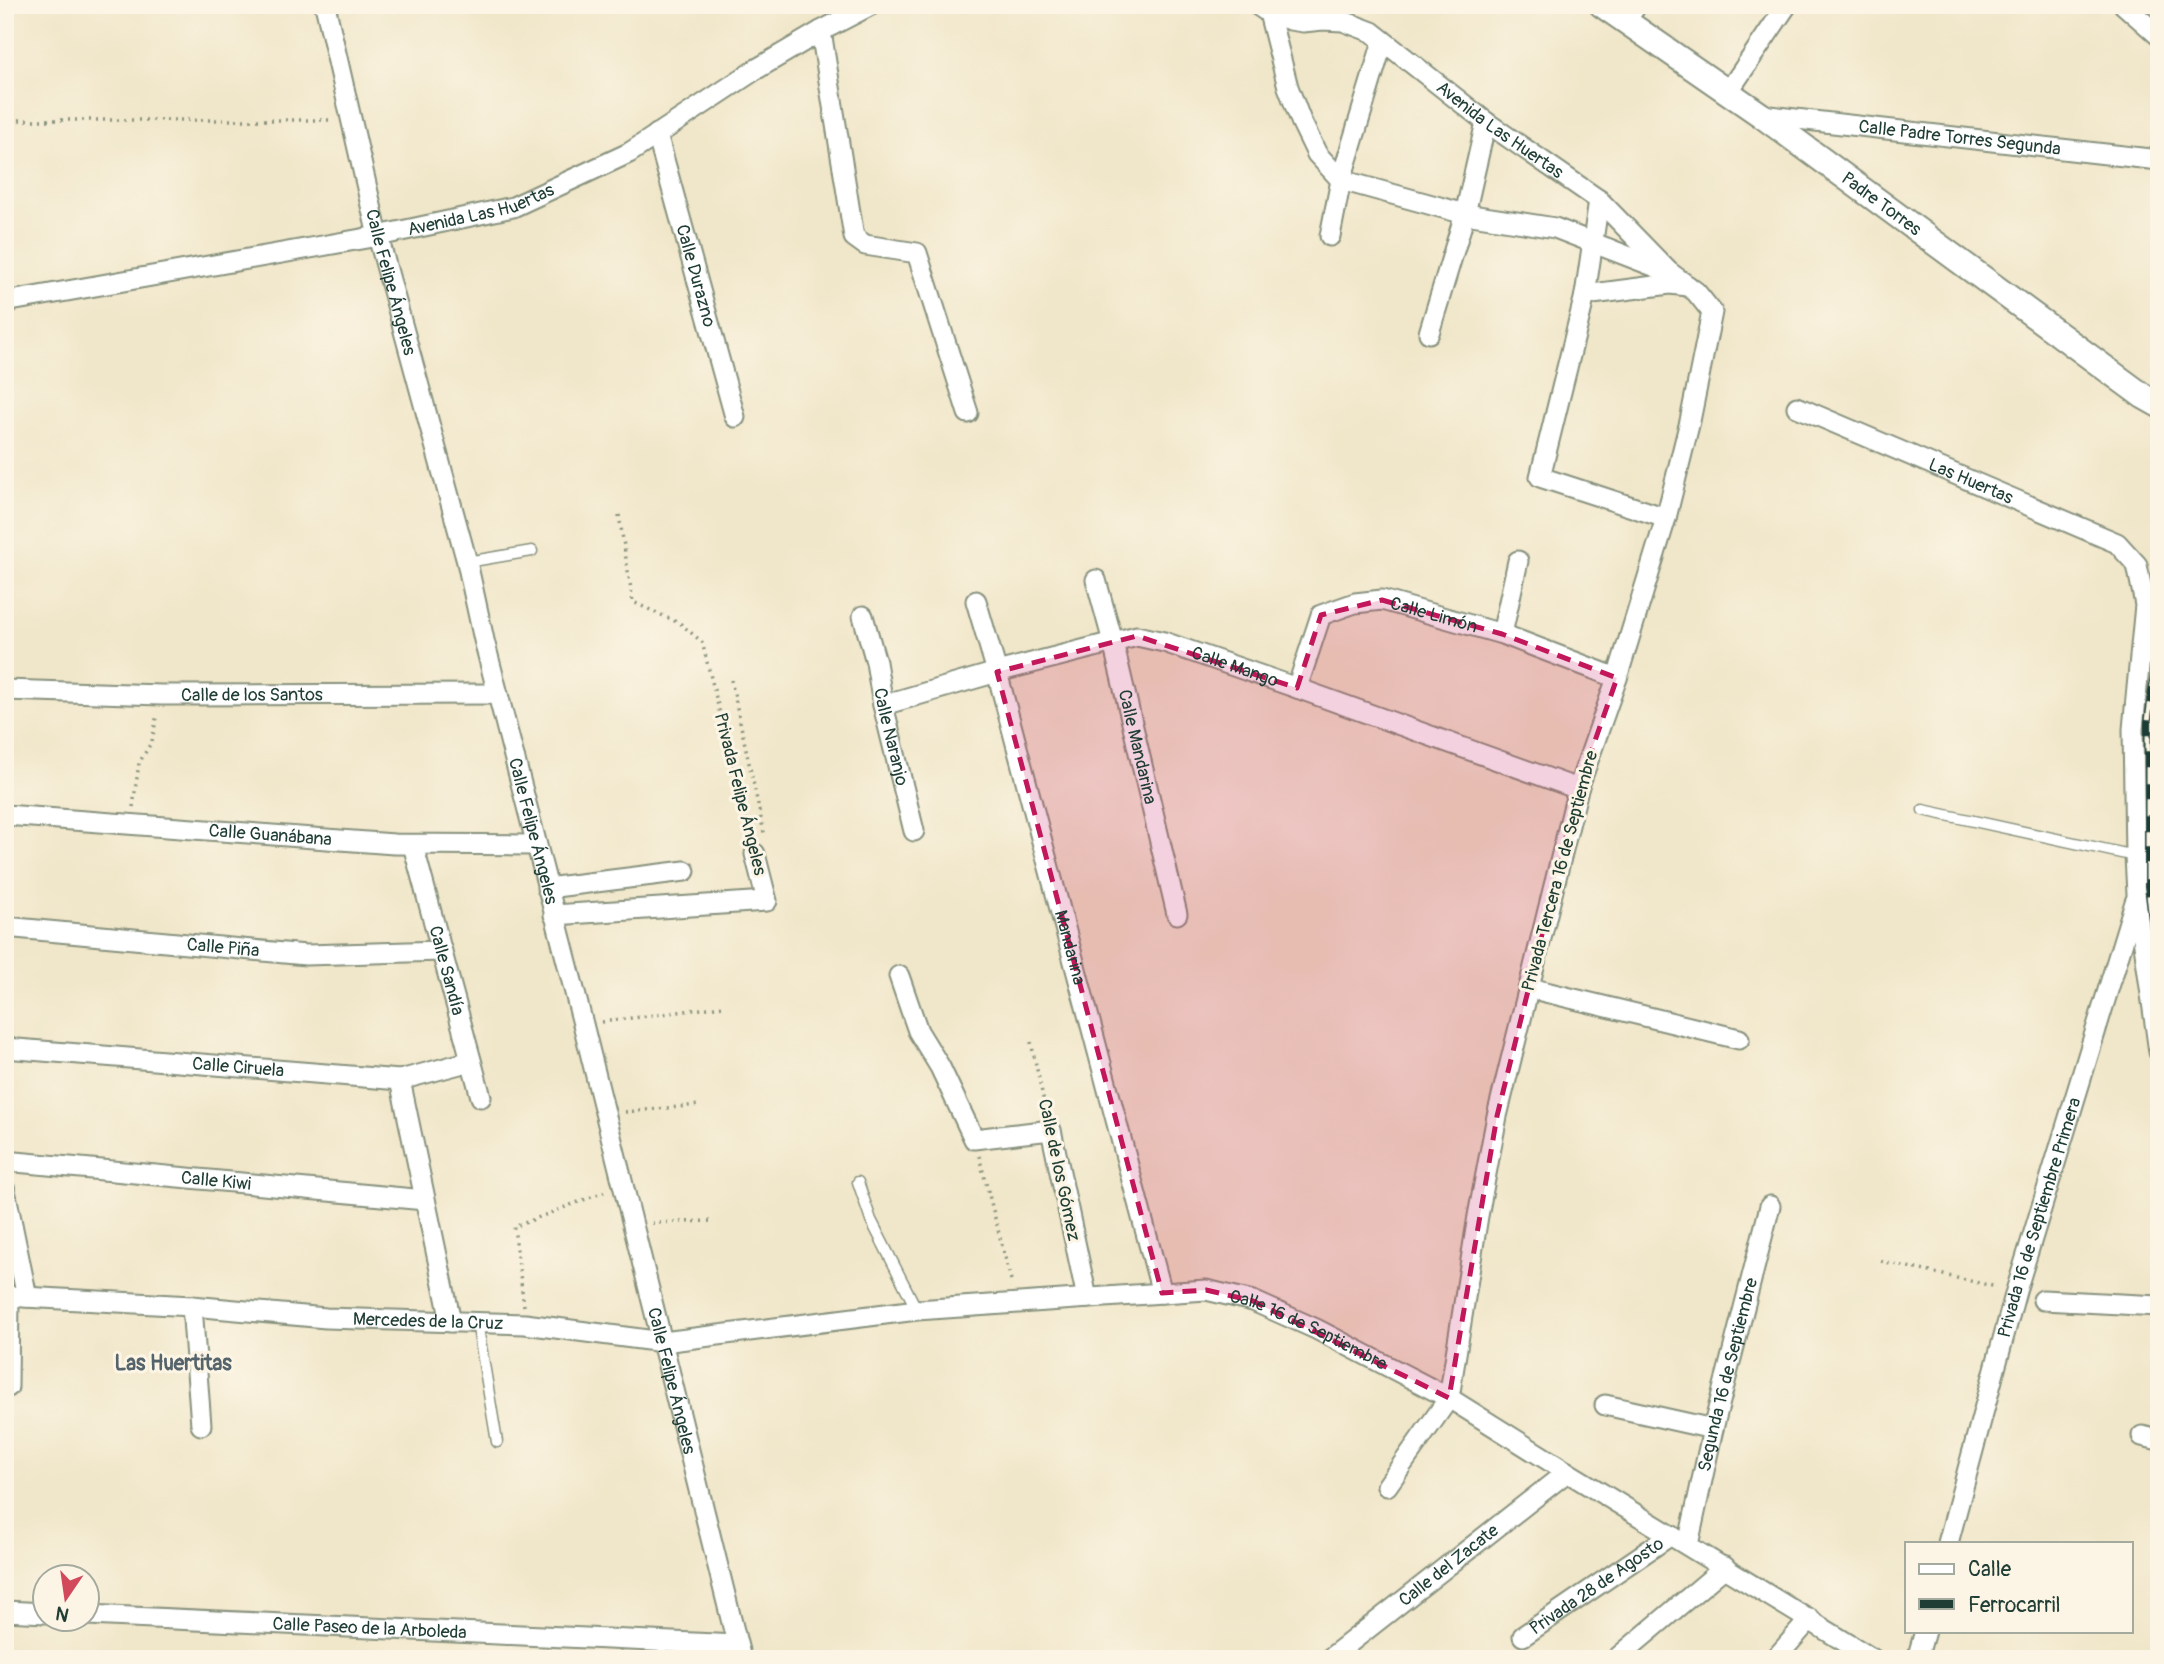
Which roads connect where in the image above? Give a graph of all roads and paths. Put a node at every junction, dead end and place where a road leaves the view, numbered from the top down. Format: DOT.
graph roads {
  1 [pos="325,5"];
  2 [pos="871,5"];
  3 [pos="1602,5"];
  4 [pos="1787,5"];
  5 [pos="2124,5"];
  6 [pos="1263,9"];
  7 [pos="1632,13"];
  8 [pos="821,30"];
  9 [pos="2159,36"];
  10 [pos="1383,41"];
  11 [pos="1728,92"];
  12 [pos="1761,115"];
  13 [pos="5,120"];
  14 [pos="352,120"];
  15 [pos="1486,122"];
  16 [pos="657,134"];
  17 [pos="2159,160"];
  18 [pos="1340,180"];
  19 [pos="1599,200"];
  20 [pos="1465,214"];
  21 [pos="378,236"];
  22 [pos="1330,236"];
  23 [pos="1591,240"];
  24 [pos="1669,272"];
  25 [pos="1688,286"];
  26 [pos="1585,295"];
  27 [pos="5,302"];
  28 [pos="1712,312"];
  29 [pos="1429,333"];
  30 [pos="2159,405"];
  31 [pos="1797,407"];
  32 [pos="968,414"];
  33 [pos="735,417"];
  34 [pos="619,515"];
  35 [pos="1666,518"];
  36 [pos="532,551"];
  37 [pos="1518,561"];
  38 [pos="467,562"];
  39 [pos="1096,580"];
  40 [pos="976,601"];
  41 [pos="863,616"];
  42 [pos="1502,634"];
  43 [pos="1113,642"];
  44 [pos="998,672"];
  45 [pos="1617,678"];
  46 [pos="731,680"];
  47 [pos="1297,688"];
  48 [pos="5,690"];
  49 [pos="498,694"];
  50 [pos="161,695"];
  51 [pos="883,705"];
  52 [pos="1578,789"];
  53 [pos="1923,810"];
  54 [pos="5,815"];
  55 [pos="131,823"];
  56 [pos="914,831"];
  57 [pos="413,845"];
  58 [pos="536,845"];
  59 [pos="755,854"];
  60 [pos="2135,856"];
  61 [pos="684,871"];
  62 [pos="547,888"];
  63 [pos="2137,894"];
  64 [pos="1177,914"];
  65 [pos="554,915"];
  66 [pos="5,927"];
  67 [pos="442,951"];
  68 [pos="899,976"];
  69 [pos="1529,988"];
  70 [pos="723,1006"];
  71 [pos="583,1024"];
  72 [pos="1739,1039"];
  73 [pos="1031,1042"];
  74 [pos="5,1048"];
  75 [pos="2159,1052"];
  76 [pos="471,1061"];
  77 [pos="400,1080"];
  78 [pos="481,1097"];
  79 [pos="699,1105"];
  80 [pos="605,1114"];
  81 [pos="1051,1130"];
  82 [pos="974,1139"];
  83 [pos="5,1161"];
  84 [pos="858,1182"];
  85 [pos="5,1190"];
  86 [pos="604,1192"];
  87 [pos="425,1200"];
  88 [pos="1770,1206"];
  89 [pos="712,1221"];
  90 [pos="632,1223"];
  91 [pos="1881,1261"];
  92 [pos="2016,1291"];
  93 [pos="1162,1293"];
  94 [pos="14,1296"];
  95 [pos="1087,1298"];
  96 [pos="2043,1300"];
  97 [pos="1016,1303"];
  98 [pos="192,1306"];
  99 [pos="2159,1307"];
  100 [pos="917,1310"];
  101 [pos="451,1322"];
  102 [pos="477,1322"];
  103 [pos="525,1324"];
  104 [pos="663,1342"];
  105 [pos="8,1387"];
  106 [pos="1450,1398"];
  107 [pos="1605,1405"];
  108 [pos="201,1425"];
  109 [pos="1713,1429"];
  110 [pos="497,1442"];
  111 [pos="1567,1472"];
  112 [pos="1387,1486"];
  113 [pos="1671,1535"];
  114 [pos="1948,1542"];
  115 [pos="1688,1545"];
  116 [pos="1725,1567"];
  117 [pos="5,1611"];
  118 [pos="32,1612"];
  119 [pos="102,1616"];
  120 [pos="1810,1619"];
  121 [pos="1925,1632"];
  122 [pos="1523,1636"];
  123 [pos="739,1652"];
  124 [pos="1329,1659"];
  125 [pos="1616,1659"];
  126 [pos="1776,1659"];
  127 [pos="1873,1659"];
  128 [pos="1917,1659"];
  1 -- 14 [label="street, Calle Felipe Ángeles"];
  2 -- 8 [label="street, Avenida Las Huertas"];
  3 -- 7 [label="street, Padre Torres"];
  4 -- 11 [label="street"];
  5 -- 9 [label="street"];
  6 -- 10 [label="street, Avenida Las Huertas"];
  6 -- 18 [label="street"];
  7 -- 11 [label="street, Padre Torres"];
  8 -- 16 [label="street, Avenida Las Huertas"];
  8 -- 32 [label="street"];
  10 -- 15 [label="street, Avenida Las Huertas"];
  10 -- 18 [label="street"];
  11 -- 12 [label="street, Padre Torres"];
  12 -- 17 [label="street, Calle Padre Torres Segunda"];
  12 -- 30 [label="street, Padre Torres"];
  13 -- 14 [label="path"];
  14 -- 21 [label="street, Calle Felipe Ángeles"];
  15 -- 19 [label="street, Avenida Las Huertas"];
  15 -- 20 [label="street"];
  16 -- 21 [label="street, Avenida Las Huertas"];
  16 -- 33 [label="street, Calle Durazno"];
  18 -- 20 [label="street"];
  18 -- 22 [label="street"];
  19 -- 23 [label="street"];
  19 -- 24 [label="street, Avenida Las Huertas"];
  20 -- 23 [label="street"];
  20 -- 29 [label="street"];
  21 -- 27 [label="street, Avenida Las Huertas"];
  21 -- 38 [label="street, Calle Felipe Ángeles"];
  23 -- 24 [label="street"];
  23 -- 26 [label="street"];
  24 -- 25 [label="street, Avenida Las Huertas"];
  25 -- 26 [label="street"];
  25 -- 28 [label="street, Avenida Las Huertas"];
  26 -- 35 [label="street"];
  28 -- 35 [label="street, Privada Tercera 16 de Septiembre"];
  31 -- 60 [label="street, Las Huertas"];
  34 -- 59 [label="path, Privada Felipe Ángeles"];
  35 -- 45 [label="street, Privada Tercera 16 de Septiembre"];
  36 -- 38 [label="lane"];
  37 -- 42 [label="street"];
  38 -- 49 [label="street, Calle Felipe Ángeles"];
  39 -- 43 [label="street, Calle Mandarina"];
  40 -- 44 [label="street, Mandarina"];
  41 -- 51 [label="street, Calle Naranjo"];
  42 -- 45 [label="street, Calle Limón"];
  42 -- 47 [label="street, Calle Limón"];
  43 -- 44 [label="street, Calle Mango"];
  43 -- 47 [label="street, Calle Mango"];
  43 -- 64 [label="street, Calle Mandarina"];
  44 -- 51 [label="street, Calle Mango"];
  44 -- 93 [label="street, Mandarina"];
  45 -- 52 [label="street, Privada Tercera 16 de Septiembre"];
  46 -- 59 [label="path"];
  47 -- 52 [label="street, Calle Mango"];
  48 -- 50 [label="street, Calle de los Santos"];
  49 -- 50 [label="street, Calle de los Santos"];
  49 -- 58 [label="street, Calle Felipe Ángeles"];
  50 -- 55 [label="path"];
  51 -- 56 [label="street, Calle Naranjo"];
  52 -- 69 [label="street, Privada Tercera 16 de Septiembre"];
  53 -- 60 [label="lane"];
  54 -- 55 [label="street, Calle Guanábana"];
  55 -- 57 [label="street, Calle Guanábana"];
  57 -- 58 [label="street, Calle Guanábana"];
  57 -- 67 [label="street, Calle Sandía"];
  58 -- 62 [label="street, Calle Felipe Ángeles"];
  59 -- 65 [label="street, Privada Felipe Ángeles"];
  60 -- 63 [label="street"];
  61 -- 62 [label="street"];
  62 -- 65 [label="street, Calle Felipe Ángeles"];
  63 -- 75 [label="street"];
  63 -- 92 [label="street, Privada 16 de Septiembre Primera"];
  65 -- 71 [label="street, Calle Felipe Ángeles"];
  66 -- 67 [label="street, Calle Piña"];
  67 -- 76 [label="street, Calle Sandía"];
  68 -- 82 [label="street"];
  69 -- 72 [label="street"];
  69 -- 106 [label="street, Privada Tercera 16 de Septiembre"];
  70 -- 71 [label="path"];
  71 -- 80 [label="street, Calle Felipe Ángeles"];
  73 -- 81 [label="path, Calle de los Gómez"];
  74 -- 77 [label="street, Calle Ciruela"];
  76 -- 77 [label="street, Calle Ciruela"];
  76 -- 78 [label="street, Calle Sandía"];
  77 -- 87 [label="street"];
  79 -- 80 [label="path"];
  80 -- 90 [label="street, Calle Felipe Ángeles"];
  81 -- 82 [label="street"];
  81 -- 95 [label="street, Calle de los Gómez"];
  82 -- 97 [label="path"];
  83 -- 87 [label="street, Calle Kiwi"];
  84 -- 100 [label="lane"];
  85 -- 94 [label="street"];
  86 -- 103 [label="path"];
  87 -- 101 [label="street"];
  88 -- 109 [label="street, Segunda 16 de Septiembre"];
  89 -- 90 [label="path"];
  90 -- 104 [label="street, Calle Felipe Ángeles"];
  91 -- 92 [label="path"];
  92 -- 114 [label="street, Privada 16 de Septiembre Primera"];
  93 -- 95 [label="street, Calle 16 de Septiembre"];
  93 -- 106 [label="street, Calle 16 de Septiembre"];
  94 -- 98 [label="street, Mercedes de la Cruz"];
  94 -- 105 [label="street"];
  95 -- 97 [label="street, Calle 16 de Septiembre"];
  96 -- 99 [label="street"];
  97 -- 100 [label="street, Calle 16 de Septiembre"];
  98 -- 101 [label="street, Mercedes de la Cruz"];
  98 -- 108 [label="street"];
  100 -- 104 [label="street, Calle 16 de Septiembre"];
  101 -- 102 [label="street, Mercedes de la Cruz"];
  102 -- 103 [label="street, Mercedes de la Cruz"];
  102 -- 110 [label="lane"];
  103 -- 104 [label="street, Mercedes de la Cruz"];
  104 -- 123 [label="street, Calle Felipe Ángeles"];
  106 -- 111 [label="street, Calle 16 de Septiembre"];
  106 -- 112 [label="street"];
  107 -- 109 [label="street"];
  109 -- 115 [label="street, Segunda 16 de Septiembre"];
  111 -- 113 [label="street, Calle 16 de Septiembre"];
  111 -- 124 [label="street, Calle del Zacate"];
  113 -- 115 [label="street, Calle 16 de Septiembre"];
  113 -- 122 [label="street, Privada 28 de Agosto"];
  115 -- 116 [label="street, Calle 16 de Septiembre"];
  116 -- 120 [label="street, Calle 16 de Septiembre"];
  116 -- 125 [label="street"];
  117 -- 118 [label="street"];
  119 -- 123 [label="street, Calle Paseo de la Arboleda"];
  120 -- 126 [label="street"];
  120 -- 127 [label="street, Calle 16 de Septiembre"];
  121 -- 128 [label="street"];
}
